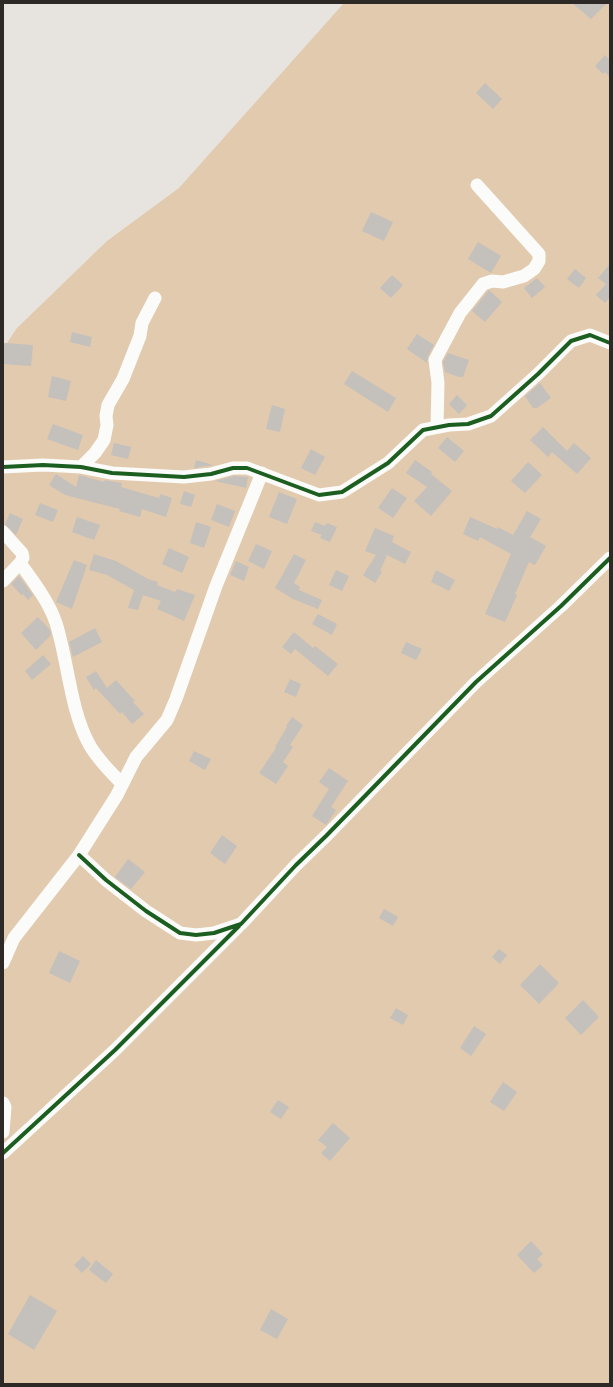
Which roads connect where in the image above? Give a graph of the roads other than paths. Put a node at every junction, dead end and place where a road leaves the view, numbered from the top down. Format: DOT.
graph roads {
  1 [pos="477,185"];
  2 [pos="155,298"];
  3 [pos="610,343"];
  4 [pos="437,427"];
  5 [pos="3,467"];
  6 [pos="81,467"];
  7 [pos="262,473"];
  8 [pos="3,532"];
  9 [pos="610,558"];
  10 [pos="20,563"];
  11 [pos="3,581"];
  12 [pos="122,784"];
  13 [pos="79,856"];
  14 [pos="241,924"];
  15 [pos="3,963"];
  16 [pos="3,1103"];
  17 [pos="3,1132"];
  18 [pos="3,1153"];
  1 -- 4 [label="street"];
  2 -- 6 [label="street"];
  3 -- 4 [label="street"];
  4 -- 7 [label="street"];
  5 -- 6 [label="street"];
  6 -- 7 [label="street"];
  7 -- 12 [label="street"];
  8 -- 10 [label="street"];
  9 -- 14 [label="street"];
  10 -- 11 [label="street"];
  10 -- 12 [label="street"];
  12 -- 13 [label="street"];
  13 -- 14 [label="street"];
  13 -- 15 [label="street"];
  14 -- 18 [label="street"];
  16 -- 17 [label="street"];
}
